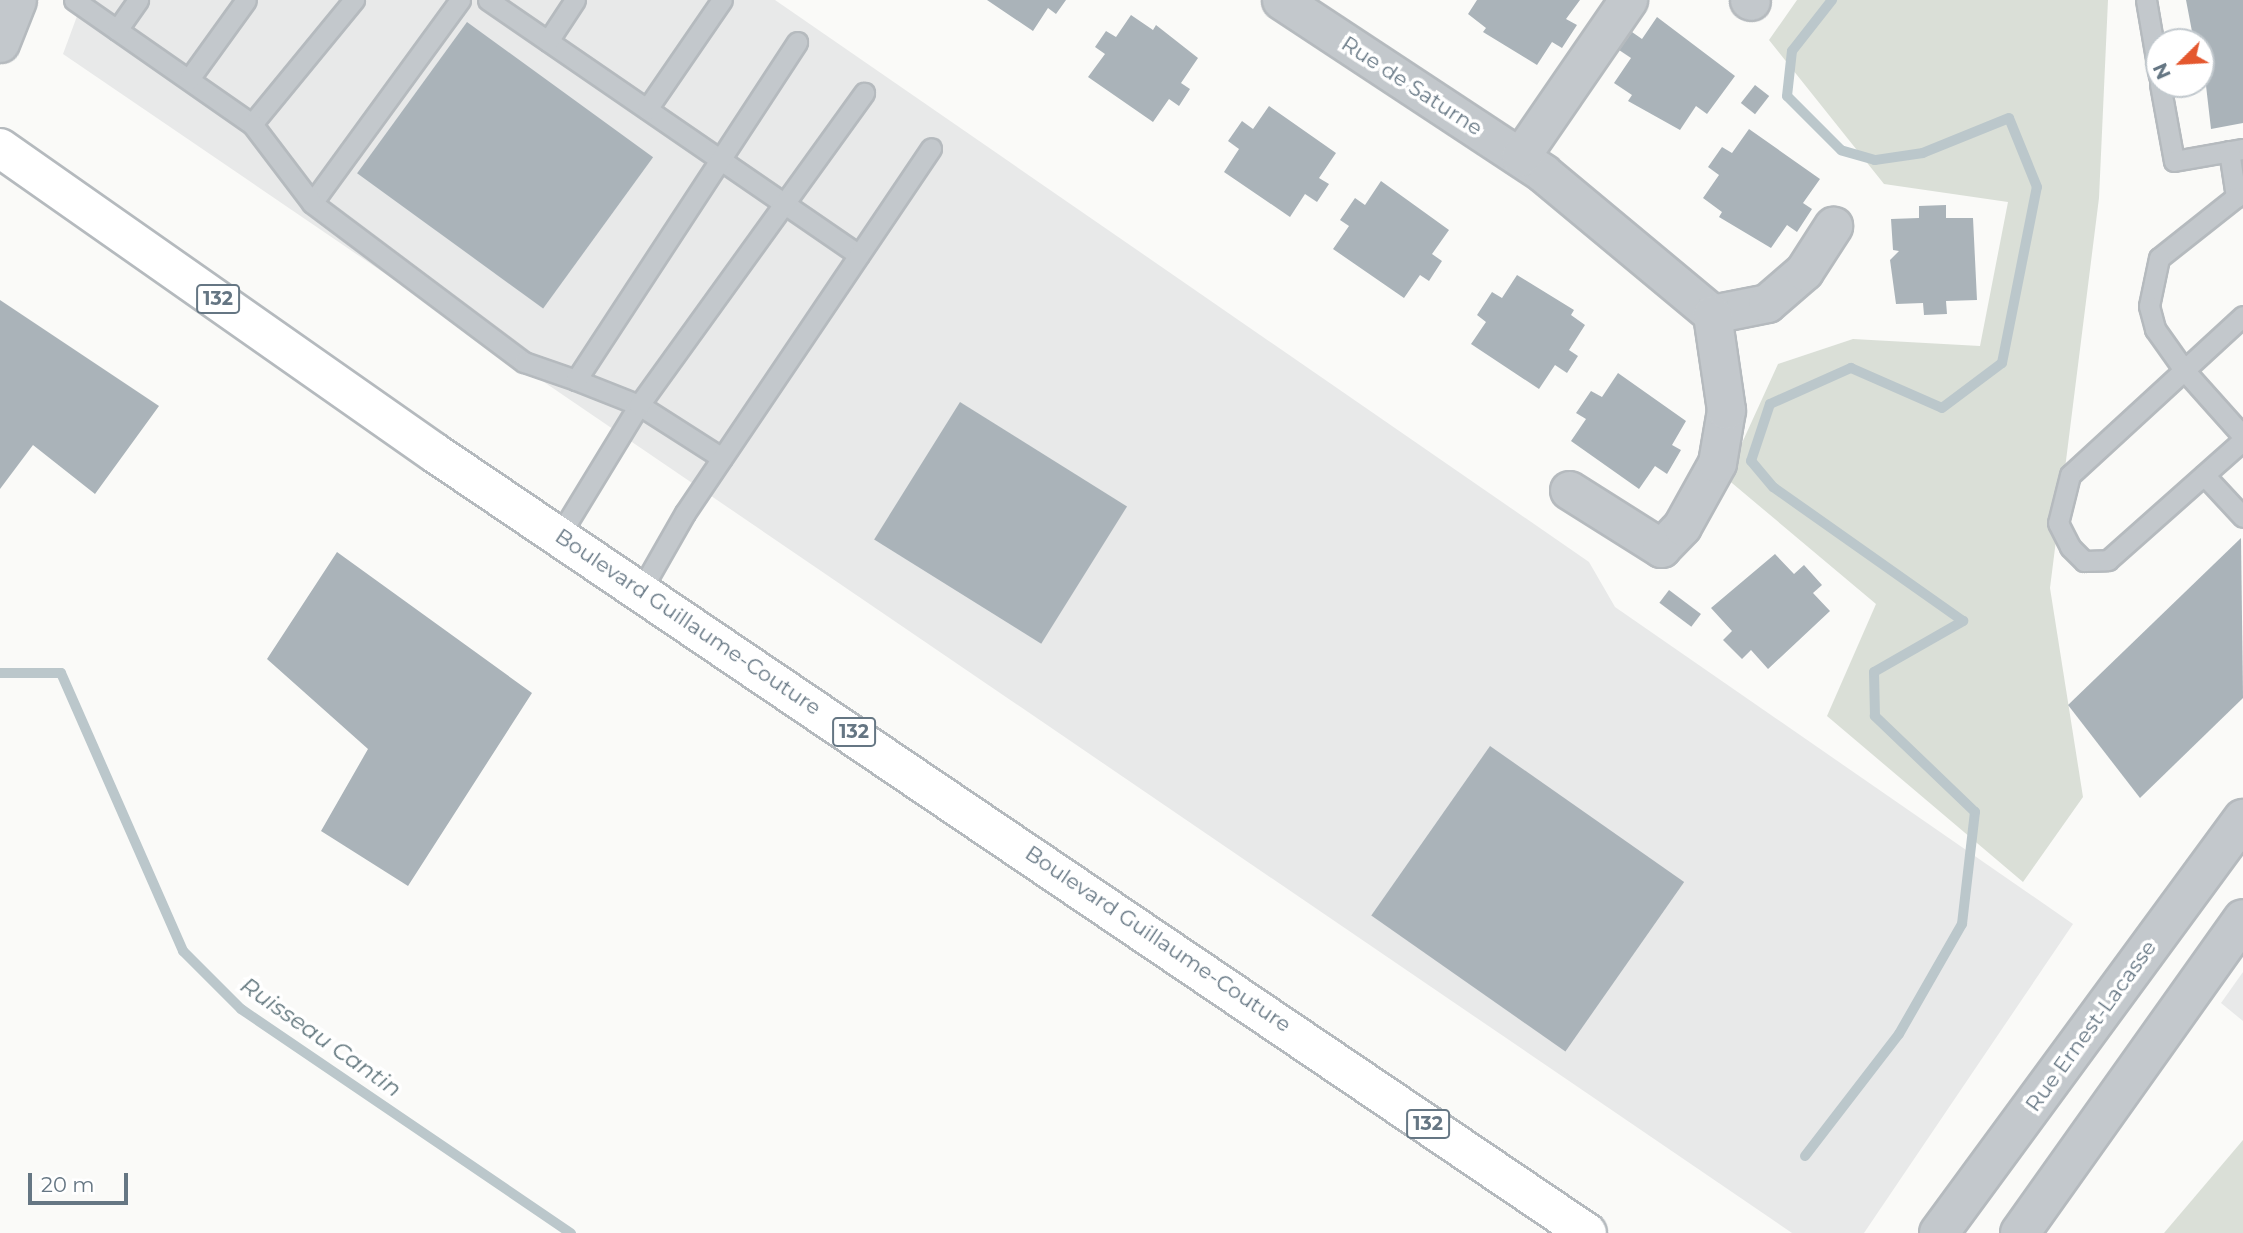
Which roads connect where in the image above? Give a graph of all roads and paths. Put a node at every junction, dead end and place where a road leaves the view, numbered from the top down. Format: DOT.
graph roads {
  1 [pos="17,0"];
  2 [pos="74,0"];
  3 [pos="138,0"];
  4 [pos="246,0"];
  5 [pos="354,0"];
  6 [pos="460,0"];
  7 [pos="488,0"];
  8 [pos="575,0"];
  9 [pos="722,0"];
  10 [pos="1281,0"];
  11 [pos="1628,0"];
  12 [pos="2146,0"];
  13 [pos="2151,28"];
  14 [pos="117,30"];
  15 [pos="548,41"];
  16 [pos="797,42"];
  17 [pos="0,43"];
  18 [pos="190,79"];
  19 [pos="864,93"];
  20 [pos="2163,98"];
  21 [pos="646,109"];
  22 [pos="252,124"];
  23 [pos="0,148"];
  24 [pos="931,148"];
  25 [pos="2236,150"];
  26 [pos="722,159"];
  27 [pos="1532,165"];
  28 [pos="312,203"];
  29 [pos="784,203"];
  30 [pos="1833,226"];
  31 [pos="859,255"];
  32 [pos="1712,314"];
  33 [pos="2243,316"];
  34 [pos="2184,370"];
  35 [pos="576,380"];
  36 [pos="639,405"];
  37 [pos="2243,438"];
  38 [pos="722,458"];
  39 [pos="2204,475"];
  40 [pos="1569,489"];
  41 [pos="2243,517"];
  42 [pos="559,536"];
  43 [pos="640,590"];
  44 [pos="2243,819"];
  45 [pos="2243,919"];
  46 [pos="1587,1233"];
  47 [pos="1939,1233"];
  48 [pos="2020,1233"];
  1 -- 17 [label="street"];
  2 -- 14 [label="lane"];
  3 -- 14 [label="lane"];
  4 -- 18 [label="lane"];
  5 -- 22 [label="lane"];
  6 -- 28 [label="lane"];
  7 -- 15 [label="lane"];
  8 -- 15 [label="lane"];
  9 -- 21 [label="lane"];
  10 -- 27 [label="street, Rue de Saturne"];
  11 -- 27 [label="street"];
  12 -- 13 [label="lane"];
  14 -- 18 [label="lane"];
  15 -- 21 [label="lane"];
  16 -- 26 [label="lane"];
  18 -- 22 [label="lane"];
  19 -- 29 [label="lane"];
  20 -- 25 [label="lane"];
  21 -- 26 [label="lane"];
  22 -- 28 [label="lane"];
  23 -- 42 [label="main road, Boulevard Guillaume-Couture / 132"];
  24 -- 31 [label="lane"];
  25 -- 34 [label="lane"];
  26 -- 29 [label="lane"];
  26 -- 35 [label="lane"];
  27 -- 32 [label="street, Rue de Saturne"];
  28 -- 35 [label="lane"];
  29 -- 31 [label="lane"];
  29 -- 36 [label="lane"];
  30 -- 32 [label="street"];
  31 -- 38 [label="lane"];
  32 -- 40 [label="street"];
  33 -- 34 [label="lane"];
  34 -- 37 [label="lane"];
  34 -- 39 [label="lane"];
  35 -- 36 [label="lane"];
  36 -- 38 [label="lane"];
  36 -- 42 [label="lane"];
  37 -- 39 [label="lane"];
  38 -- 43 [label="lane"];
  39 -- 41 [label="lane"];
  42 -- 43 [label="main road, Boulevard Guillaume-Couture / 132"];
  43 -- 46 [label="main road, Boulevard Guillaume-Couture / 132"];
  44 -- 47 [label="street, Rue Ernest-Lacasse"];
  45 -- 48 [label="street"];
}
